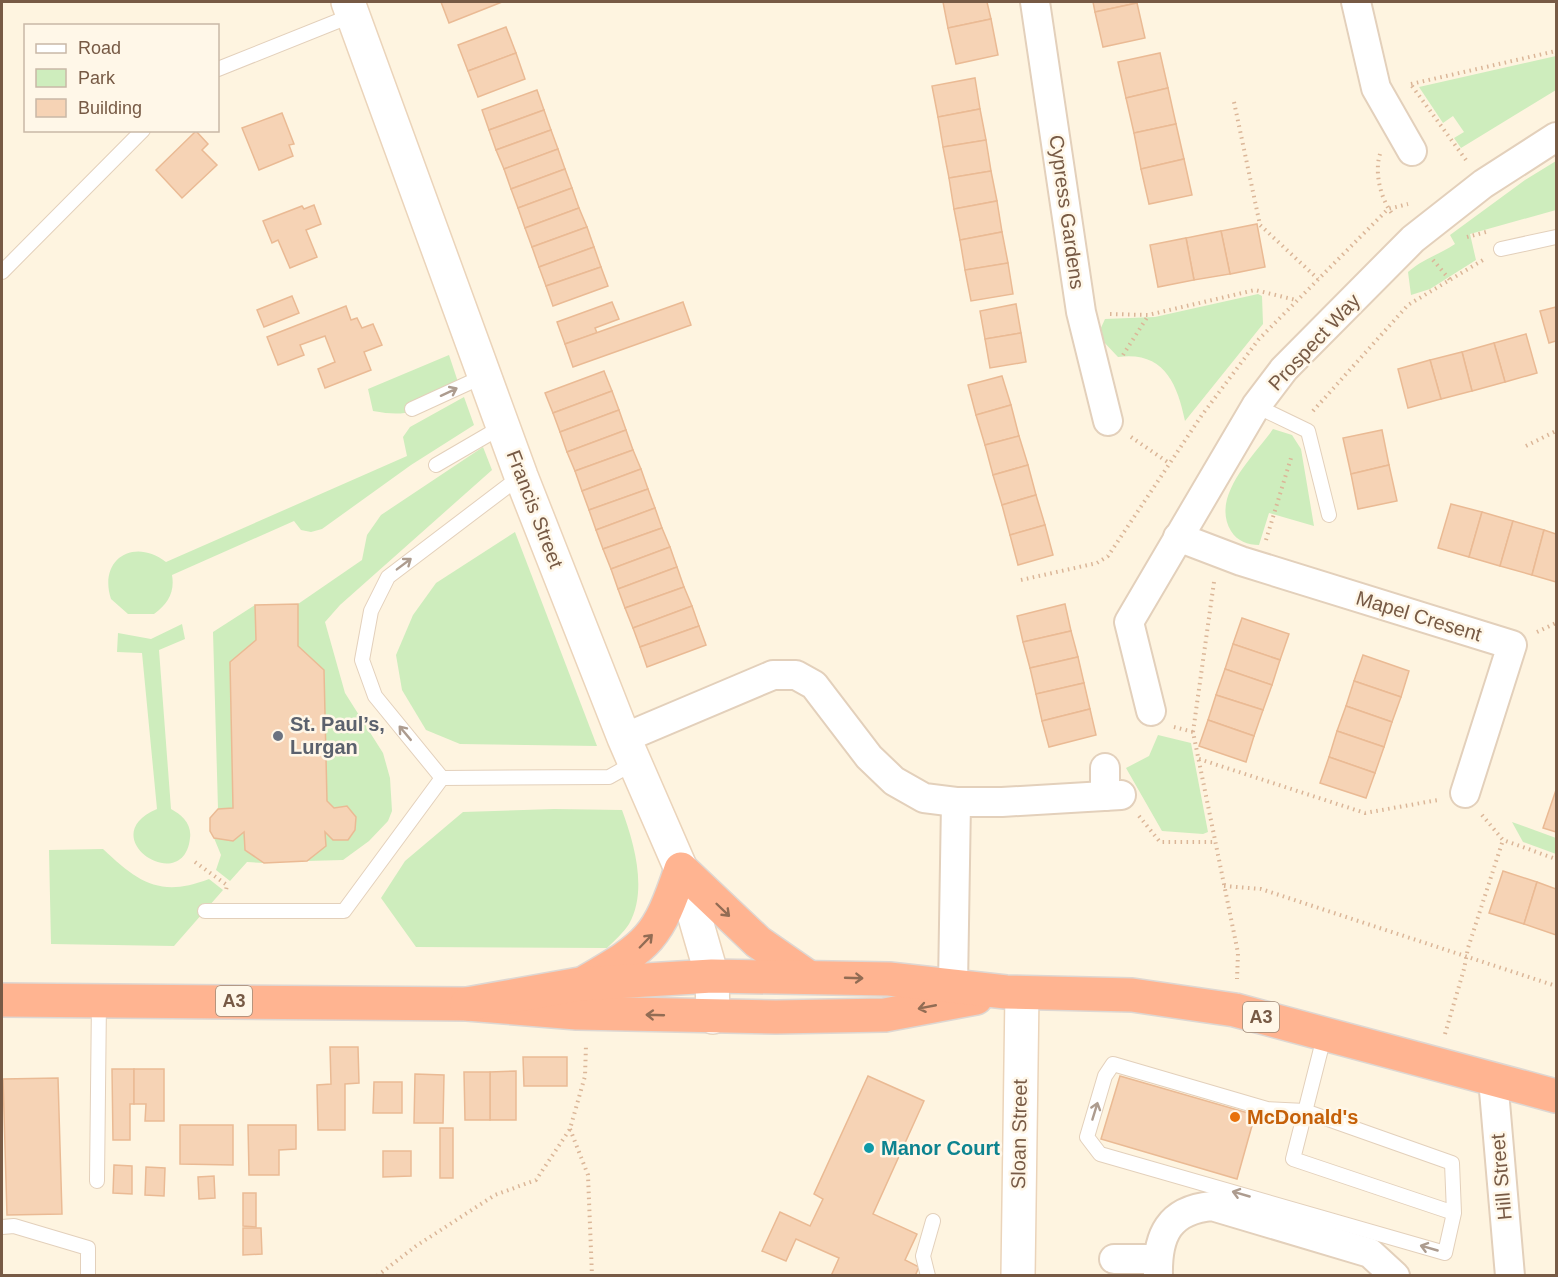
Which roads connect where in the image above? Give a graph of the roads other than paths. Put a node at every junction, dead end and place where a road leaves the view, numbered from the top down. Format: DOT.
graph roads {
  1 [pos="1035,2"];
  2 [pos="1356,2"];
  3 [pos="350,8"];
  4 [pos="219,69"];
  5 [pos="141,132"];
  6 [pos="1557,137"];
  7 [pos="1412,151"];
  8 [pos="1557,237"];
  9 [pos="1502,249"];
  10 [pos="2,272"];
  11 [pos="485,376"];
  12 [pos="1256,406"];
  13 [pos="412,409"];
  14 [pos="1108,421"];
  15 [pos="503,426"];
  16 [pos="436,465"];
  17 [pos="521,476"];
  18 [pos="1329,515"];
  19 [pos="1178,537"];
  20 [pos="1151,711"];
  21 [pos="629,750"];
  22 [pos="1105,768"];
  23 [pos="442,778"];
  24 [pos="1465,793"];
  25 [pos="956,802"];
  26 [pos="681,869"];
  27 [pos="205,911"];
  28 [pos="712,976"];
  29 [pos="807,976"];
  30 [pos="580,984"];
  31 [pos="953,985"];
  32 [pos="1014,992"];
  33 [pos="2,1000"];
  34 [pos="99,1000"];
  35 [pos="467,1004"];
  36 [pos="713,1017"];
  37 [pos="1324,1034"];
  38 [pos="1493,1079"];
  39 [pos="1557,1096"];
  40 [pos="1305,1111"];
  41 [pos="98,1181"];
  42 [pos="1454,1212"];
  43 [pos="933,1221"];
  44 [pos="2,1227"];
  45 [pos="1114,1259"];
  46 [pos="1158,1267"];
  47 [pos="88,1275"];
  48 [pos="928,1275"];
  49 [pos="1018,1275"];
  50 [pos="1395,1275"];
  51 [pos="1517,1275"];
  1 -- 14 [label="street, Cypress Gardens"];
  2 -- 7 [label="street"];
  3 -- 4 [label="lane"];
  3 -- 11 [label="main road, Francis Street"];
  5 -- 10 [label="lane"];
  6 -- 12 [label="street, Prospect Way"];
  8 -- 9 [label="lane"];
  13 -- 11 [label="lane, one-way"];
  11 -- 15 [label="main road, Francis Street"];
  12 -- 18 [label="lane"];
  12 -- 19 [label="street, Prospect Way"];
  15 -- 16 [label="lane"];
  15 -- 17 [label="main road, Francis Street"];
  17 -- 21 [label="main road, Francis Street"];
  23 -- 17 [label="lane, one-way"];
  19 -- 20 [label="street, Prospect Way"];
  19 -- 24 [label="street, Mapel Cresent"];
  21 -- 23 [label="lane"];
  21 -- 25 [label="street"];
  21 -- 26 [label="main road, Francis Street"];
  22 -- 25 [label="street"];
  23 -- 27 [label="lane"];
  25 -- 31 [label="street"];
  26 -- 28 [label="main road, Francis Street"];
  26 -- 29 [label="highway, one-way"];
  30 -- 26 [label="highway, one-way"];
  28 -- 29 [label="highway, A3"];
  28 -- 30 [label="highway, A3"];
  28 -- 36 [label="main road, Francis Street"];
  29 -- 31 [label="highway, A3, one-way"];
  30 -- 35 [label="highway, A3"];
  31 -- 32 [label="highway, A3"];
  32 -- 36 [label="highway, A3, one-way"];
  32 -- 37 [label="highway, A3"];
  32 -- 49 [label="main road, Sloan Street"];
  33 -- 34 [label="highway, A3"];
  34 -- 35 [label="highway, A3"];
  34 -- 41 [label="lane"];
  36 -- 35 [label="highway, A3, one-way"];
  37 -- 38 [label="highway, A3"];
  37 -- 40 [label="lane"];
  38 -- 39 [label="highway, A3"];
  38 -- 51 [label="street, Hill Street"];
  40 -- 42 [label="lane"];
  40 -- 42 [label="lane"];
  42 -- 40 [label="lane, one-way"];
  43 -- 48 [label="lane"];
  44 -- 47 [label="lane"];
  45 -- 46 [label="street"];
  46 -- 50 [label="street"];
}
